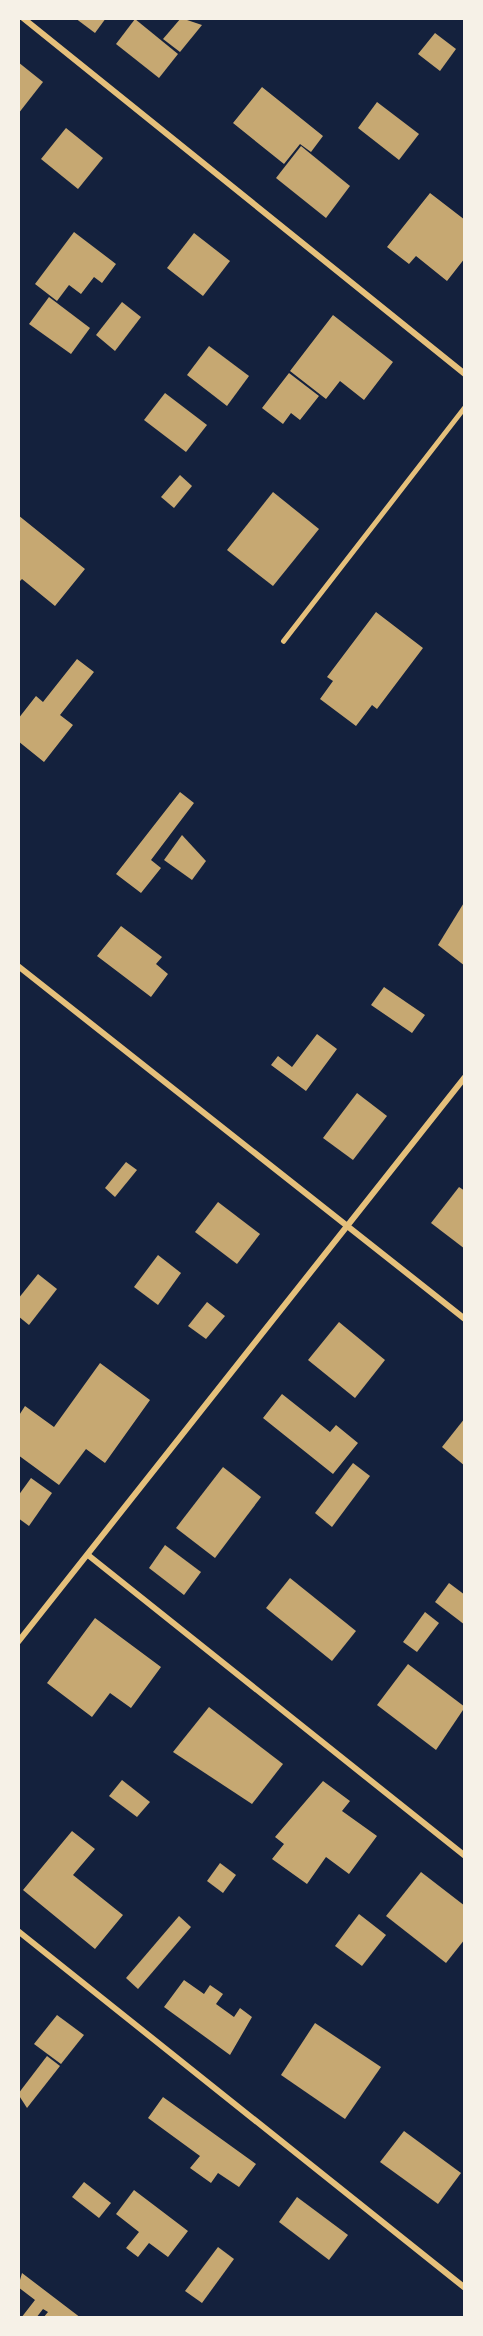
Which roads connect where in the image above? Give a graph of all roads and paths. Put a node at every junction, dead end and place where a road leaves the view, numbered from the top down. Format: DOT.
graph roads {
  1 [pos="23,18"];
  2 [pos="465,374"];
  3 [pos="465,406"];
  4 [pos="283,641"];
  5 [pos="18,966"];
  6 [pos="465,1077"];
  7 [pos="349,1227"];
  8 [pos="465,1319"];
  9 [pos="88,1555"];
  10 [pos="18,1642"];
  11 [pos="465,1856"];
  12 [pos="18,1931"];
  13 [pos="465,2288"];
  1 -- 2 [label="street"];
  3 -- 4 [label="lane"];
  5 -- 7 [label="street"];
  6 -- 7 [label="street"];
  7 -- 8 [label="street"];
  7 -- 9 [label="street"];
  9 -- 10 [label="street"];
  9 -- 11 [label="street"];
  12 -- 13 [label="street"];
}
